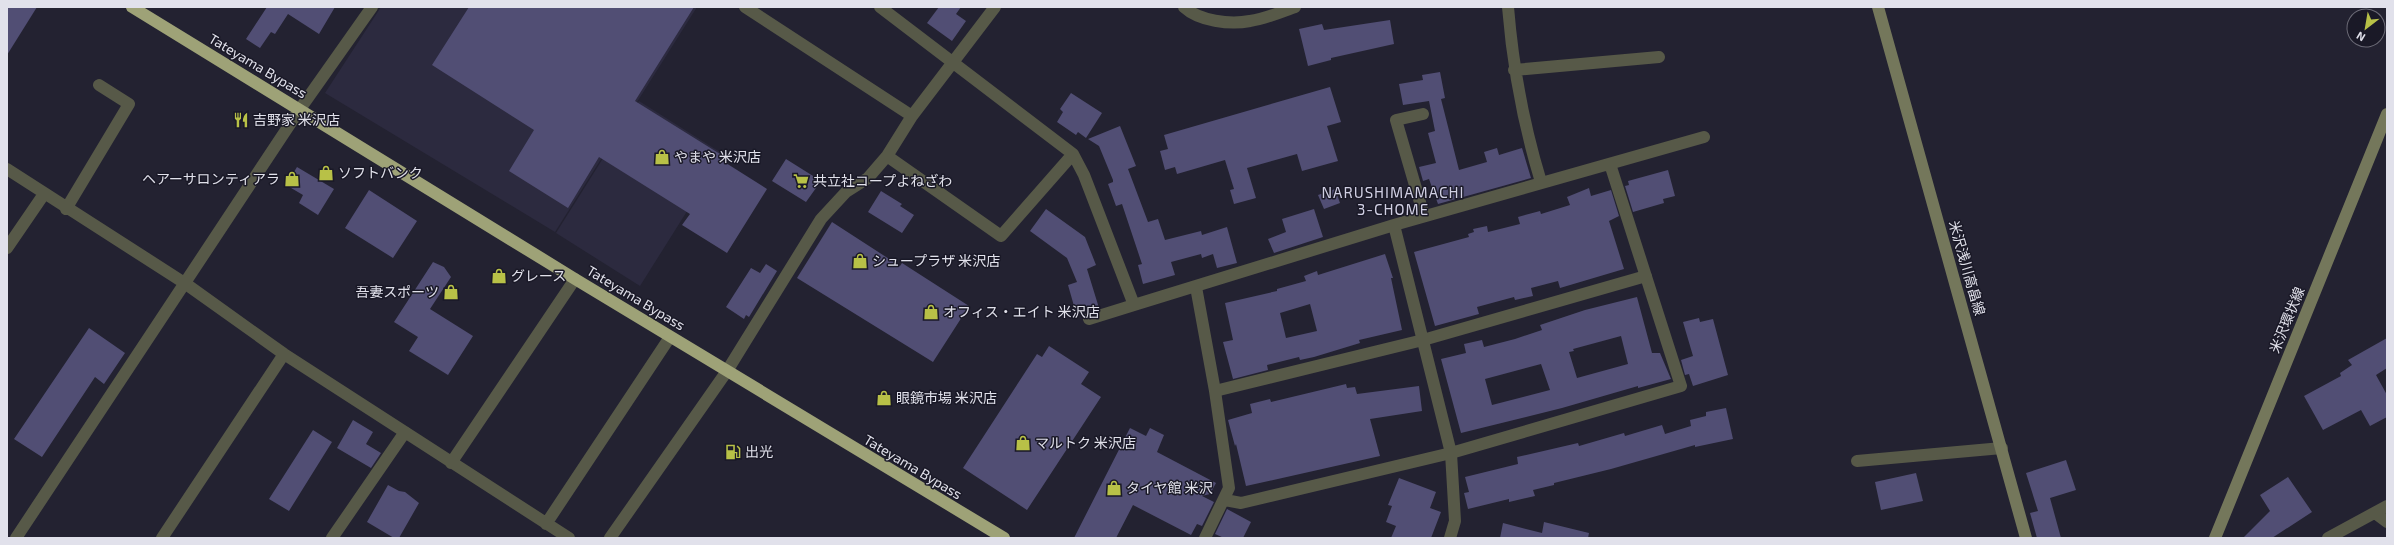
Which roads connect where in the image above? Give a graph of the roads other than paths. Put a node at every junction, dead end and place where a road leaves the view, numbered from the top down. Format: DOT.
graph roads {
  1 [pos="132,7"];
  2 [pos="372,7"];
  3 [pos="745,7"];
  4 [pos="880,7"];
  5 [pos="995,7"];
  6 [pos="1184,7"];
  7 [pos="1295,7"];
  8 [pos="1508,7"];
  9 [pos="1878,7"];
  10 [pos="1659,57"];
  11 [pos="952,63"];
  12 [pos="1514,70"];
  13 [pos="99,86"];
  14 [pos="300,109"];
  15 [pos="1423,114"];
  16 [pos="2387,114"];
  17 [pos="912,116"];
  18 [pos="1704,137"];
  19 [pos="1073,154"];
  20 [pos="887,156"];
  21 [pos="1610,164"];
  22 [pos="7,169"];
  23 [pos="1541,182"];
  24 [pos="44,194"];
  25 [pos="66,209"];
  26 [pos="1424,216"];
  27 [pos="1394,225"];
  28 [pos="7,248"];
  29 [pos="1646,276"];
  30 [pos="575,279"];
  31 [pos="186,284"];
  32 [pos="1196,287"];
  33 [pos="1134,305"];
  34 [pos="1089,319"];
  35 [pos="670,337"];
  36 [pos="1423,340"];
  37 [pos="284,354"];
  38 [pos="727,371"];
  39 [pos="1215,391"];
  40 [pos="405,432"];
  41 [pos="2002,448"];
  42 [pos="1451,453"];
  43 [pos="1857,461"];
  44 [pos="451,463"];
  45 [pos="1225,500"];
  46 [pos="2387,506"];
  47 [pos="2375,513"];
  48 [pos="2387,522"];
  49 [pos="546,524"];
  50 [pos="16,538"];
  51 [pos="162,538"];
  52 [pos="332,538"];
  53 [pos="569,538"];
  54 [pos="610,538"];
  55 [pos="1004,538"];
  56 [pos="1205,538"];
  57 [pos="1450,538"];
  58 [pos="2026,538"];
  59 [pos="2214,538"];
  60 [pos="2328,538"];
  1 -- 14 [label="highway, Tateyama Bypass"];
  2 -- 14 [label="street"];
  3 -- 17 [label="street"];
  4 -- 11 [label="street"];
  5 -- 11 [label="street"];
  6 -- 7 [label="street"];
  8 -- 12 [label="street"];
  9 -- 41 [label="main road, 米沢浅川高畠線"];
  10 -- 12 [label="street"];
  11 -- 17 [label="street"];
  11 -- 19 [label="street"];
  12 -- 23 [label="street"];
  13 -- 25 [label="street"];
  14 -- 30 [label="highway, Tateyama Bypass"];
  14 -- 31 [label="street"];
  15 -- 26 [label="street"];
  16 -- 59 [label="main road, 米沢環状線"];
  17 -- 20 [label="street"];
  18 -- 21 [label="street"];
  19 -- 20 [label="street"];
  19 -- 33 [label="street"];
  20 -- 38 [label="street"];
  21 -- 23 [label="street"];
  21 -- 29 [label="street"];
  22 -- 24 [label="street"];
  23 -- 26 [label="street"];
  24 -- 25 [label="street"];
  24 -- 28 [label="street"];
  25 -- 31 [label="street"];
  26 -- 27 [label="street"];
  27 -- 32 [label="street"];
  27 -- 36 [label="street"];
  29 -- 36 [label="street"];
  29 -- 42 [label="street"];
  30 -- 35 [label="highway, Tateyama Bypass"];
  30 -- 44 [label="street"];
  31 -- 37 [label="street"];
  31 -- 50 [label="street"];
  32 -- 33 [label="street"];
  32 -- 39 [label="street"];
  33 -- 34 [label="street"];
  35 -- 38 [label="highway, Tateyama Bypass"];
  35 -- 49 [label="street"];
  36 -- 39 [label="street"];
  36 -- 42 [label="street"];
  37 -- 40 [label="street"];
  37 -- 51 [label="street"];
  38 -- 54 [label="street"];
  38 -- 55 [label="highway, Tateyama Bypass"];
  39 -- 45 [label="street"];
  40 -- 44 [label="street"];
  40 -- 52 [label="street"];
  41 -- 43 [label="street"];
  41 -- 58 [label="main road, 米沢浅川高畠線"];
  42 -- 45 [label="street"];
  42 -- 57 [label="street"];
  44 -- 49 [label="street"];
  45 -- 56 [label="street"];
  46 -- 47 [label="street"];
  47 -- 48 [label="street"];
  47 -- 60 [label="street"];
  49 -- 53 [label="street"];
}
